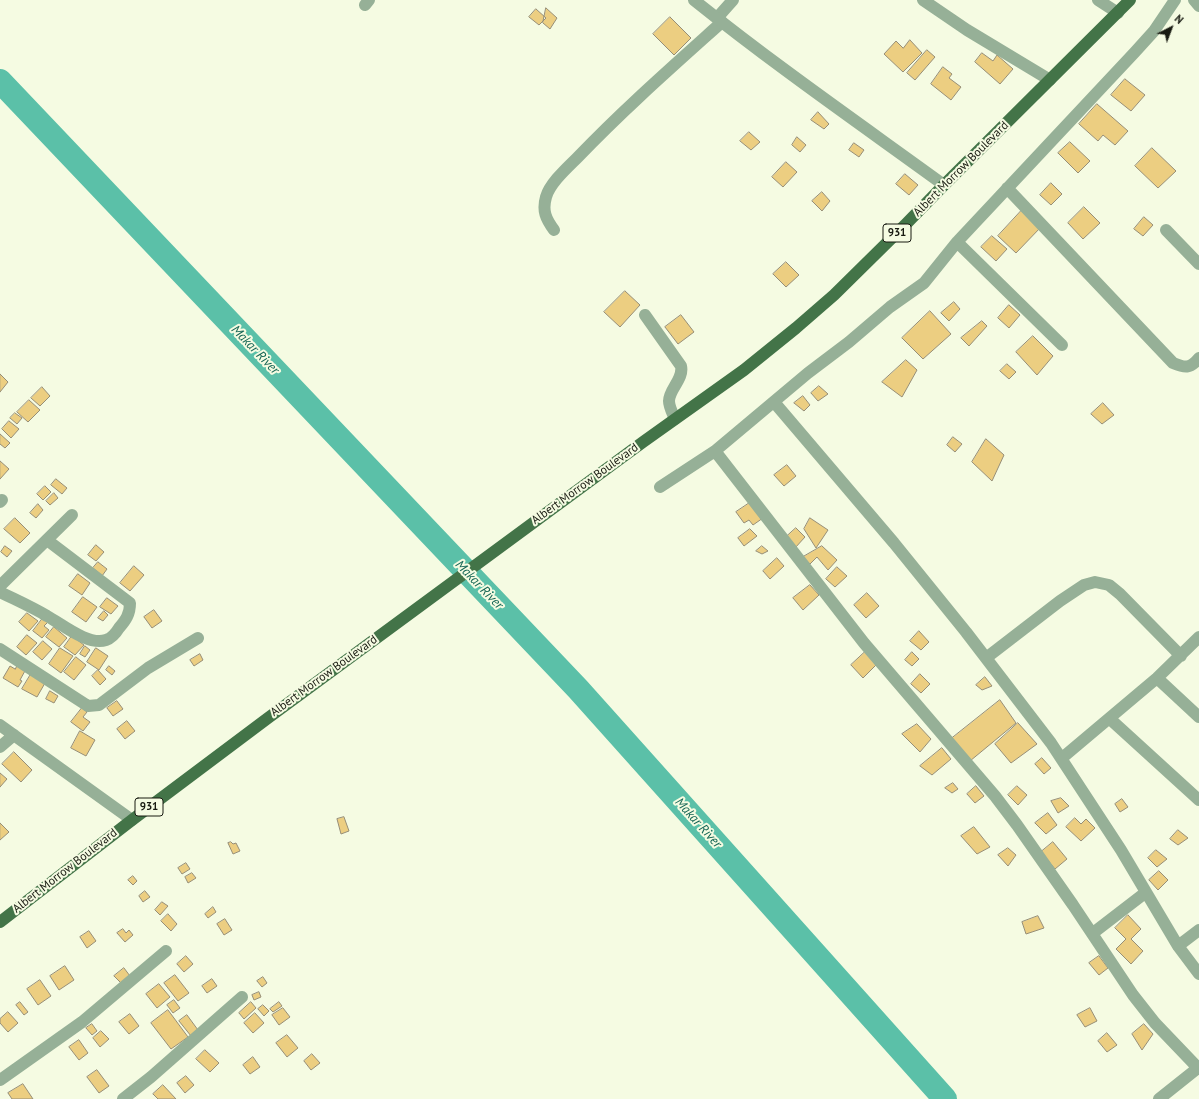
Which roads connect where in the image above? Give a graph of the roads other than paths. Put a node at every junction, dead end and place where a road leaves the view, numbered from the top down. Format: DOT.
graph roads {
  1 [pos="694,0"];
  2 [pos="733,0"];
  3 [pos="923,0"];
  4 [pos="1098,0"];
  5 [pos="1130,0"];
  6 [pos="1175,0"];
  7 [pos="1194,0"];
  8 [pos="1199,6"];
  9 [pos="1118,13"];
  10 [pos="719,20"];
  11 [pos="1050,80"];
  12 [pos="944,185"];
  13 [pos="1007,188"];
  14 [pos="554,230"];
  15 [pos="1166,230"];
  16 [pos="957,242"];
  17 [pos="1199,264"];
  18 [pos="646,314"];
  19 [pos="1062,345"];
  20 [pos="1199,358"];
  21 [pos="774,402"];
  22 [pos="675,419"];
  23 [pos="715,451"];
  24 [pos="660,487"];
  25 [pos="72,515"];
  26 [pos="47,540"];
  27 [pos="0,586"];
  28 [pos="0,592"];
  29 [pos="198,638"];
  30 [pos="1199,638"];
  31 [pos="0,649"];
  32 [pos="1181,656"];
  33 [pos="986,658"];
  34 [pos="1157,678"];
  35 [pos="1199,717"];
  36 [pos="1110,719"];
  37 [pos="0,725"];
  38 [pos="14,735"];
  39 [pos="0,747"];
  40 [pos="1062,758"];
  41 [pos="1199,800"];
  42 [pos="132,820"];
  43 [pos="1145,893"];
  44 [pos="0,922"];
  45 [pos="1199,930"];
  46 [pos="1092,933"];
  47 [pos="1178,946"];
  48 [pos="166,951"];
  49 [pos="1199,974"];
  50 [pos="242,997"];
  51 [pos="1198,1069"];
  52 [pos="0,1080"];
  53 [pos="123,1099"];
  54 [pos="1159,1099"];
  1 -- 10 [label="street"];
  2 -- 10 [label="street"];
  3 -- 11 [label="street"];
  4 -- 9 [label="street"];
  5 -- 9 [label="main road, Albert Morrow Boulevard / 931"];
  6 -- 13 [label="street"];
  7 -- 8 [label="street"];
  9 -- 11 [label="main road, Albert Morrow Boulevard / 931"];
  10 -- 12 [label="street"];
  10 -- 14 [label="street"];
  11 -- 12 [label="main road, Albert Morrow Boulevard / 931"];
  12 -- 22 [label="main road, Albert Morrow Boulevard / 931"];
  13 -- 16 [label="street"];
  13 -- 20 [label="street"];
  15 -- 17 [label="street"];
  16 -- 19 [label="street"];
  16 -- 21 [label="street"];
  18 -- 22 [label="street"];
  21 -- 23 [label="street"];
  21 -- 33 [label="street"];
  22 -- 42 [label="main road, Albert Morrow Boulevard / 931"];
  23 -- 24 [label="street"];
  23 -- 46 [label="street"];
  25 -- 26 [label="street"];
  26 -- 27 [label="street"];
  26 -- 28 [label="street"];
  29 -- 31 [label="street"];
  30 -- 32 [label="street"];
  32 -- 33 [label="street"];
  32 -- 34 [label="street"];
  33 -- 40 [label="street"];
  34 -- 35 [label="street"];
  34 -- 36 [label="street"];
  36 -- 40 [label="street"];
  36 -- 41 [label="street"];
  37 -- 38 [label="street"];
  38 -- 39 [label="street"];
  38 -- 42 [label="street"];
  40 -- 43 [label="street"];
  42 -- 44 [label="main road, Albert Morrow Boulevard / 931"];
  43 -- 46 [label="street"];
  43 -- 47 [label="street"];
  45 -- 47 [label="street"];
  46 -- 51 [label="street"];
  47 -- 49 [label="street"];
  48 -- 52 [label="street"];
  50 -- 53 [label="street"];
  51 -- 54 [label="street"];
}
